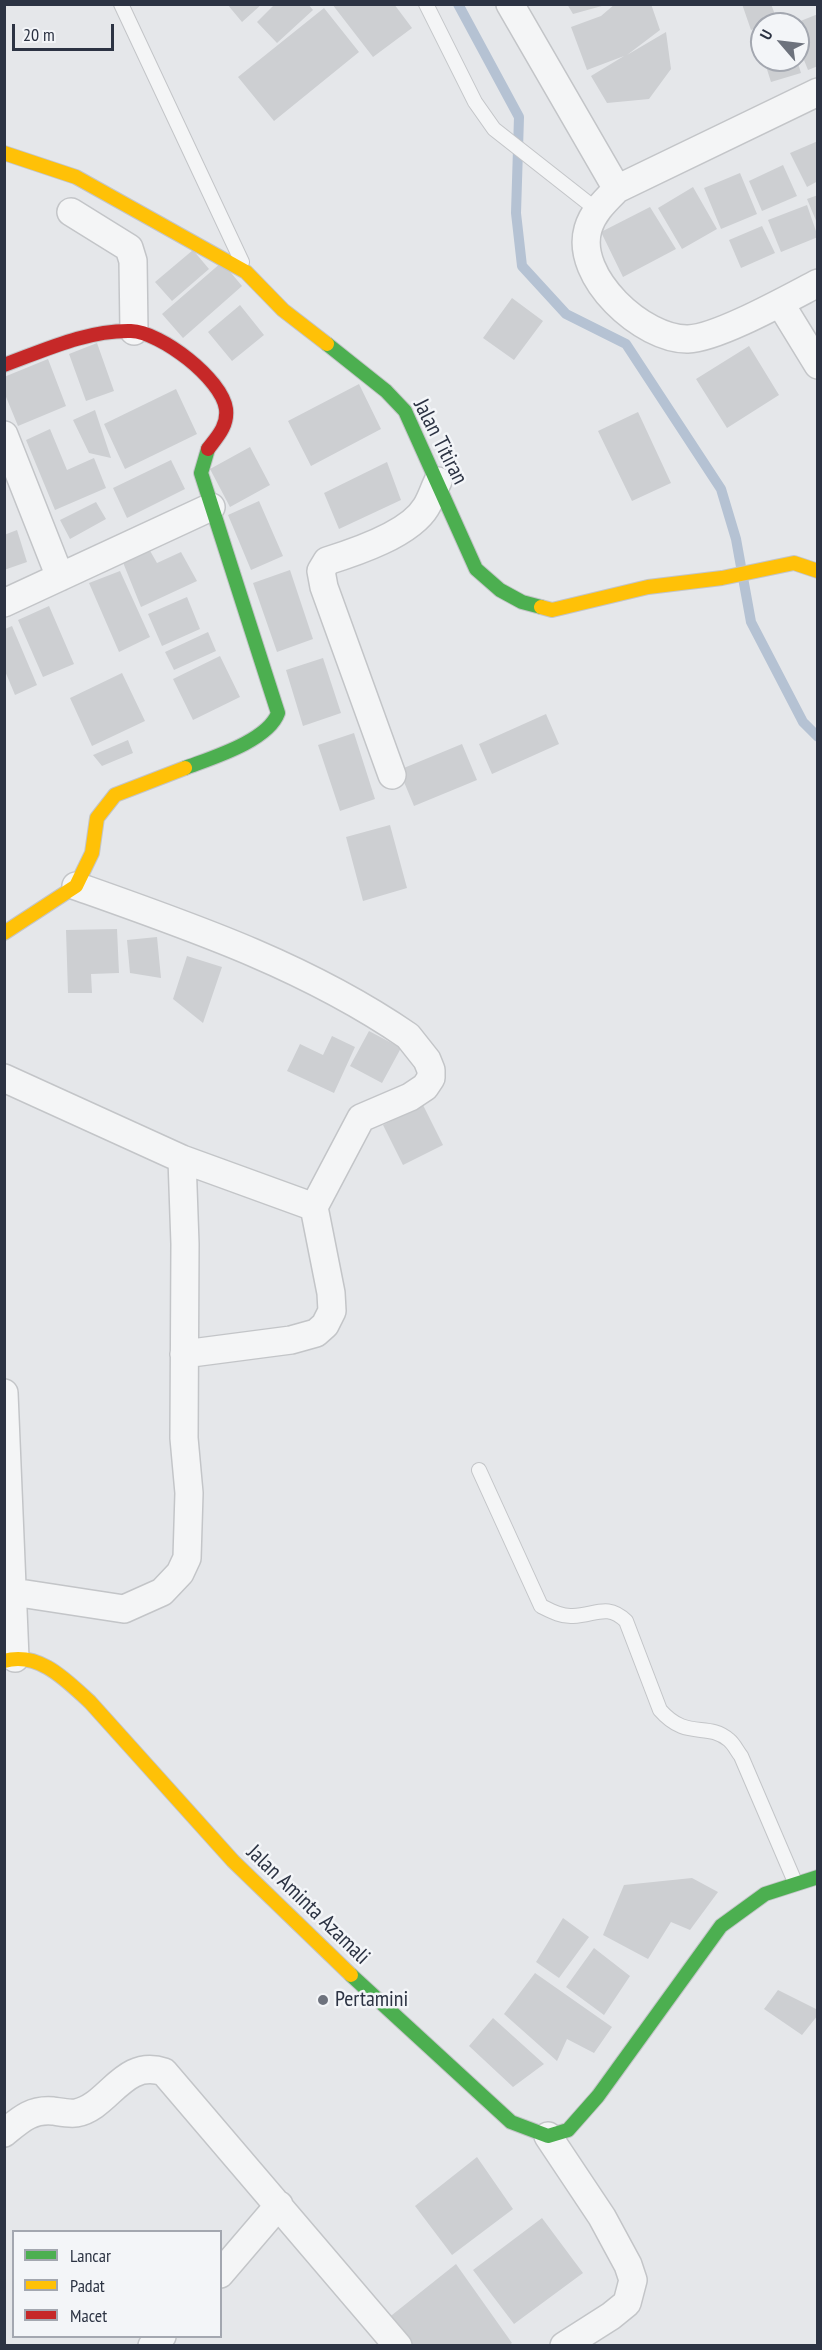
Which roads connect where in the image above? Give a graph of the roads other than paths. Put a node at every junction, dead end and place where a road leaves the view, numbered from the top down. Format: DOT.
graph roads {
  1 [pos="121,4"];
  2 [pos="426,4"];
  3 [pos="510,4"];
  4 [pos="818,92"];
  5 [pos="4,153"];
  6 [pos="617,189"];
  7 [pos="597,210"];
  8 [pos="72,212"];
  9 [pos="246,272"];
  10 [pos="818,283"];
  11 [pos="780,303"];
  12 [pos="134,331"];
  13 [pos="4,365"];
  14 [pos="818,366"];
  15 [pos="4,435"];
  16 [pos="438,481"];
  17 [pos="211,507"];
  18 [pos="818,571"];
  19 [pos="60,577"];
  20 [pos="4,603"];
  21 [pos="392,775"];
  22 [pos="76,886"];
  23 [pos="4,933"];
  24 [pos="4,1078"];
  25 [pos="182,1160"];
  26 [pos="315,1207"];
  27 [pos="184,1354"];
  28 [pos="4,1393"];
  29 [pos="479,1470"];
  30 [pos="7,1500"];
  31 [pos="13,1592"];
  32 [pos="10,1660"];
  33 [pos="818,1877"];
  34 [pos="795,1882"];
  35 [pos="4,2133"];
  36 [pos="548,2136"];
  37 [pos="279,2205"];
  38 [pos="222,2272"];
  39 [pos="398,2346"];
  40 [pos="564,2346"];
  1 -- 9 [label="lane"];
  2 -- 7 [label="lane"];
  3 -- 6 [label="street"];
  4 -- 6 [label="street"];
  5 -- 9 [label="street, Jalan Titiran"];
  6 -- 7 [label="street"];
  7 -- 11 [label="street"];
  8 -- 12 [label="street"];
  9 -- 16 [label="street, Jalan Titiran"];
  10 -- 11 [label="street"];
  11 -- 14 [label="street"];
  12 -- 13 [label="street"];
  12 -- 17 [label="street"];
  15 -- 19 [label="street"];
  16 -- 18 [label="street, Jalan Titiran"];
  16 -- 21 [label="street"];
  17 -- 19 [label="street"];
  17 -- 22 [label="street"];
  19 -- 20 [label="street"];
  22 -- 23 [label="street"];
  22 -- 26 [label="street"];
  24 -- 25 [label="street"];
  25 -- 26 [label="street"];
  25 -- 27 [label="street"];
  26 -- 27 [label="street"];
  27 -- 31 [label="street"];
  28 -- 30 [label="street"];
  29 -- 34 [label="lane"];
  30 -- 31 [label="street"];
  31 -- 32 [label="street"];
  32 -- 36 [label="street, Jalan Aminta Azamali"];
  33 -- 34 [label="street"];
  34 -- 36 [label="street"];
  35 -- 37 [label="street"];
  36 -- 40 [label="street"];
  37 -- 38 [label="street"];
  37 -- 39 [label="street"];
}
